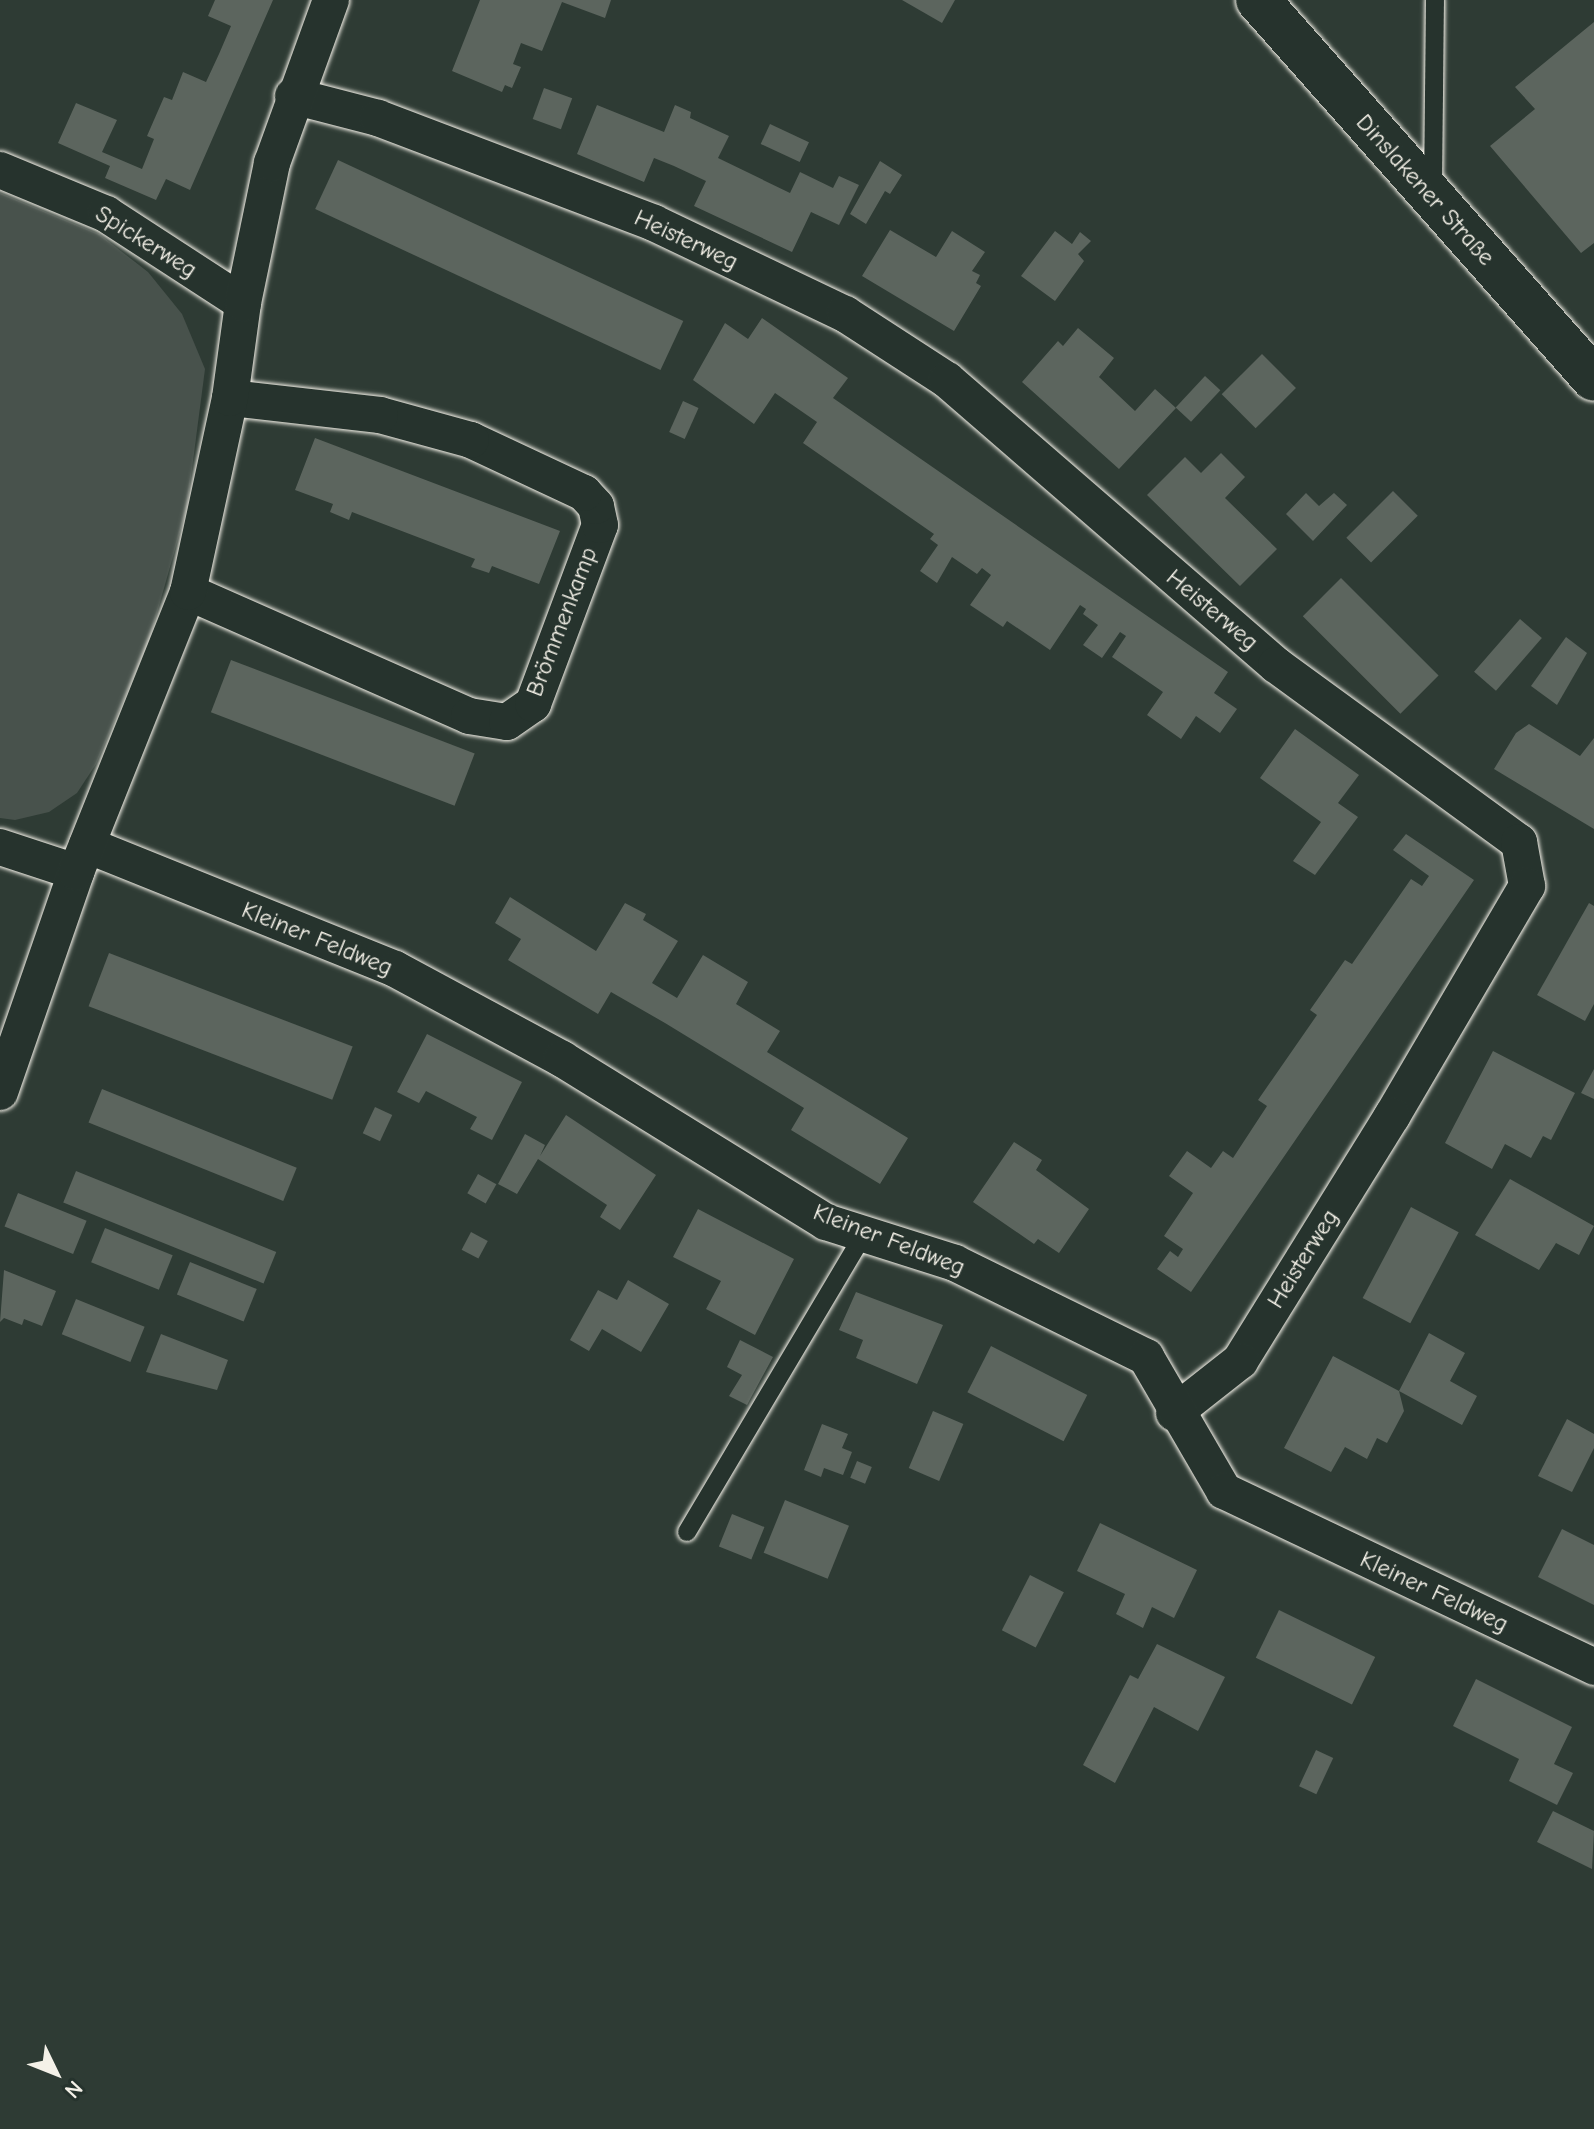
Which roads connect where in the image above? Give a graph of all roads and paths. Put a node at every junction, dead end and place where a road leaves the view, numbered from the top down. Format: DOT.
graph roads {
  1 [pos="331,0"];
  2 [pos="1258,0"];
  3 [pos="1435,0"];
  4 [pos="293,96"];
  5 [pos="0,170"];
  6 [pos="1433,199"];
  7 [pos="243,303"];
  8 [pos="1594,379"];
  9 [pos="230,398"];
  10 [pos="188,592"];
  11 [pos="0,847"];
  12 [pos="82,859"];
  13 [pos="1,1083"];
  14 [pos="864,1234"];
  15 [pos="1174,1413"];
  16 [pos="687,1532"];
  17 [pos="1594,1667"];
  1 -- 4 [label="street"];
  2 -- 6 [label="main road, Dinslakener Straße"];
  3 -- 6 [label="lane"];
  4 -- 7 [label="street"];
  4 -- 15 [label="street, Heisterweg"];
  5 -- 7 [label="street, Spickerweg"];
  6 -- 8 [label="main road, Dinslakener Straße"];
  7 -- 9 [label="street"];
  9 -- 10 [label="street"];
  9 -- 10 [label="street, Brömmenkamp"];
  10 -- 12 [label="street"];
  11 -- 12 [label="street, Kleiner Feldweg"];
  12 -- 13 [label="street"];
  12 -- 14 [label="street, Kleiner Feldweg"];
  14 -- 15 [label="street, Kleiner Feldweg"];
  14 -- 16 [label="lane"];
  15 -- 17 [label="street, Kleiner Feldweg"];
}
